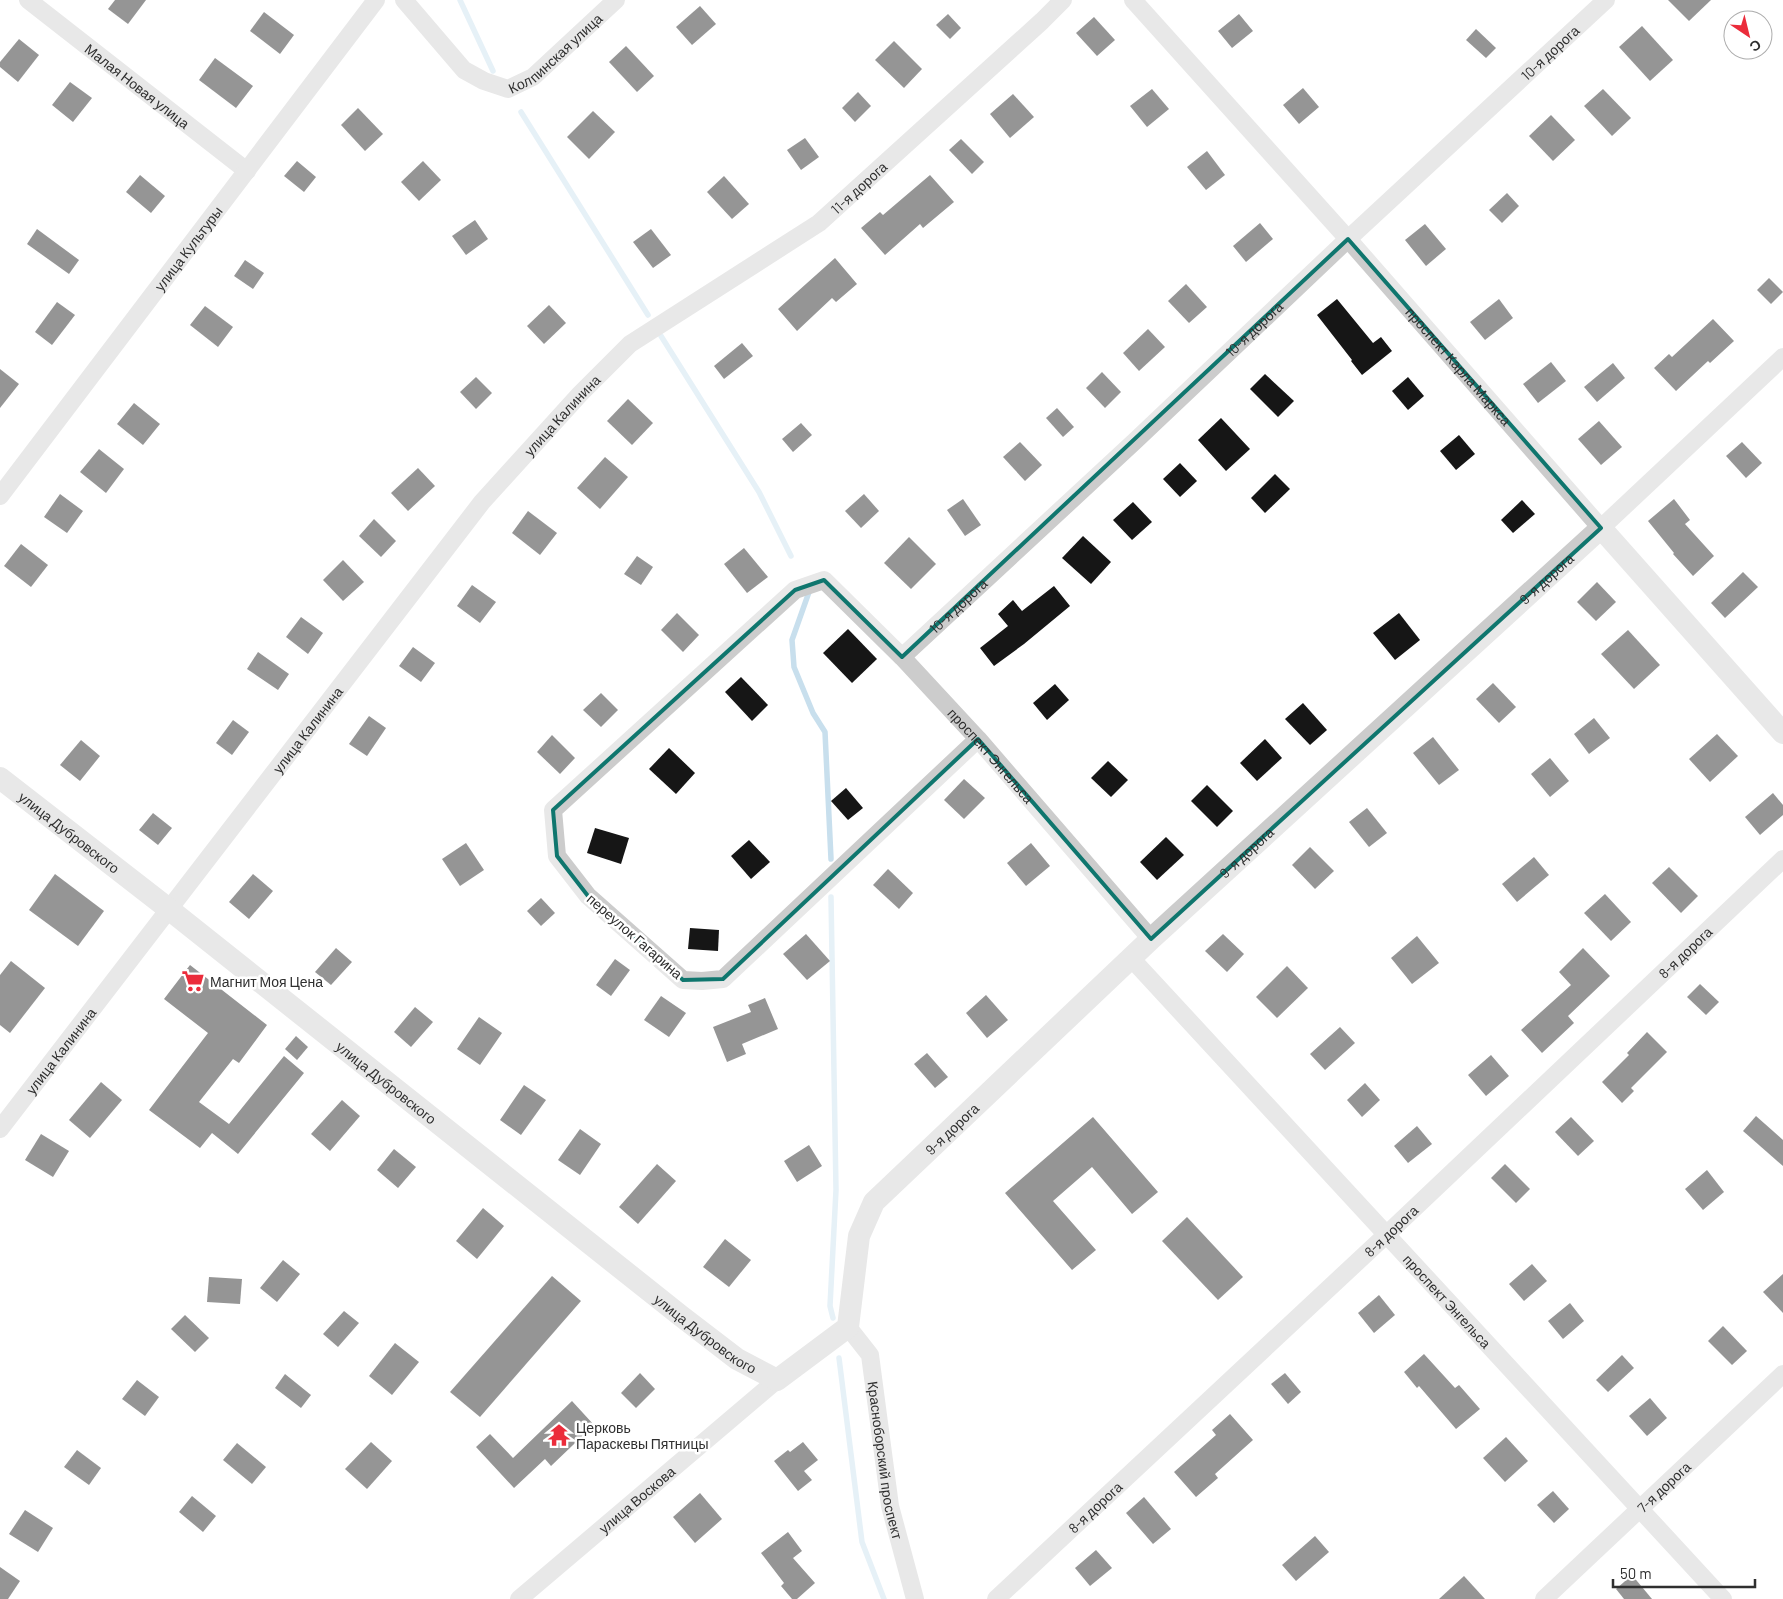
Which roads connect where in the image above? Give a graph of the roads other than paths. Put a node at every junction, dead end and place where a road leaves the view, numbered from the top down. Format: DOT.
graph roads {
  1 [pos="28,0"];
  2 [pos="376,0"];
  3 [pos="404,0"];
  4 [pos="616,0"];
  5 [pos="1062,0"];
  6 [pos="1133,0"];
  7 [pos="1606,0"];
  8 [pos="247,171"];
  9 [pos="1348,239"];
  10 [pos="630,344"];
  11 [pos="1783,358"];
  12 [pos="0,496"];
  13 [pos="1601,528"];
  14 [pos="824,580"];
  15 [pos="902,657"];
  16 [pos="1783,733"];
  17 [pos="978,740"];
  18 [pos="0,778"];
  19 [pos="1783,859"];
  20 [pos="170,910"];
  21 [pos="1151,938"];
  22 [pos="1130,957"];
  23 [pos="0,1129"];
  24 [pos="1386,1235"];
  25 [pos="848,1327"];
  26 [pos="1783,1374"];
  27 [pos="777,1380"];
  28 [pos="1640,1509"];
  29 [pos="518,1599"];
  30 [pos="915,1599"];
  31 [pos="996,1599"];
  32 [pos="1544,1599"];
  33 [pos="1723,1599"];
  1 -- 8 [label="street, Малая Новая улица"];
  2 -- 8 [label="street, улица Культуры"];
  3 -- 4 [label="street, Колпинская улица"];
  5 -- 10 [label="street, 11-я дорога"];
  6 -- 9 [label="street, проспект Карла Маркса"];
  7 -- 9 [label="street, 10-я дорога"];
  8 -- 12 [label="street, улица Культуры"];
  9 -- 13 [label="street, проспект Карла Маркса"];
  9 -- 15 [label="street, 10-я дорога"];
  10 -- 20 [label="street, улица Калинина"];
  11 -- 13 [label="street, 9-я дорога"];
  13 -- 16 [label="street, проспект Карла Маркса"];
  13 -- 21 [label="street, 9-я дорога"];
  14 -- 15 [label="street, проспект Энгельса"];
  14 -- 17 [label="street, переулок Гагарина"];
  15 -- 17 [label="street, проспект Энгельса"];
  17 -- 21 [label="street, проспект Энгельса"];
  18 -- 20 [label="street, улица Дубровского"];
  19 -- 24 [label="street, 8-я дорога"];
  20 -- 23 [label="street, улица Калинина"];
  20 -- 27 [label="street, улица Дубровского"];
  21 -- 22 [label="street, 9-я дорога"];
  22 -- 24 [label="street, проспект Энгельса"];
  22 -- 25 [label="street, 9-я дорога"];
  24 -- 28 [label="street, проспект Энгельса"];
  24 -- 31 [label="street, 8-я дорога"];
  25 -- 27 [label="street"];
  25 -- 30 [label="street, Красноборский проспект"];
  26 -- 28 [label="street, 7-я дорога"];
  27 -- 29 [label="street, улица Воскова"];
  28 -- 32 [label="street, 7-я дорога"];
  28 -- 33 [label="street, проспект Энгельса"];
}
